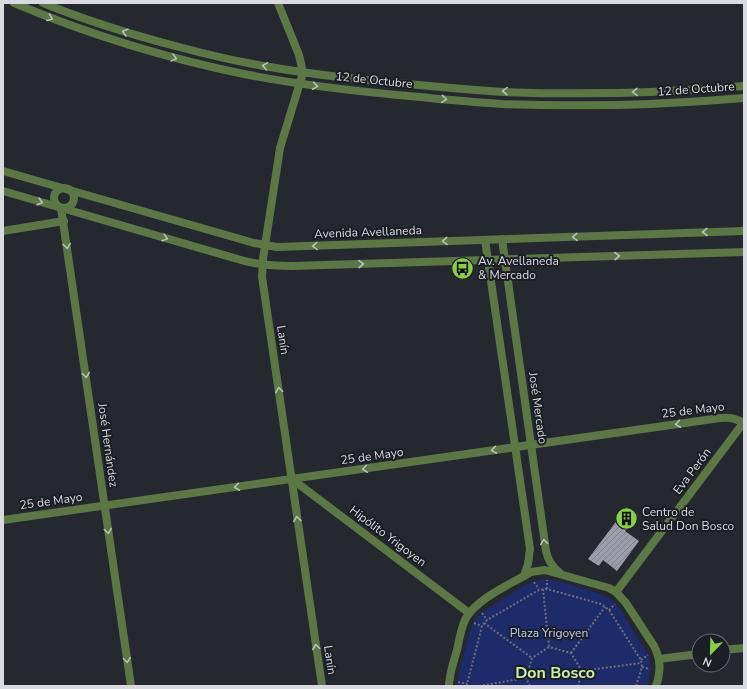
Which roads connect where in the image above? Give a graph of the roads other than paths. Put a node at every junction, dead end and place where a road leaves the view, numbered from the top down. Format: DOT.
graph roads {
  1 [pos="14,3"];
  2 [pos="43,3"];
  3 [pos="278,3"];
  4 [pos="302,72"];
  5 [pos="300,84"];
  6 [pos="744,86"];
  7 [pos="744,98"];
  8 [pos="3,171"];
  9 [pos="66,189"];
  10 [pos="3,190"];
  11 [pos="61,208"];
  12 [pos="64,222"];
  13 [pos="3,231"];
  14 [pos="744,231"];
  15 [pos="502,239"];
  16 [pos="485,240"];
  17 [pos="265,245"];
  18 [pos="744,252"];
  19 [pos="488,260"];
  20 [pos="505,260"];
  21 [pos="262,265"];
  22 [pos="744,423"];
  23 [pos="531,445"];
  24 [pos="515,447"];
  25 [pos="292,479"];
  26 [pos="104,506"];
  27 [pos="3,520"];
  28 [pos="562,574"];
  29 [pos="524,576"];
  30 [pos="616,592"];
  31 [pos="469,613"];
  32 [pos="744,648"];
  33 [pos="731,649"];
  34 [pos="691,655"];
  35 [pos="659,659"];
  36 [pos="131,686"];
  37 [pos="322,686"];
  38 [pos="449,686"];
  39 [pos="656,686"];
  1 -- 5 [label="street, 12 de Octubre, one-way"];
  4 -- 2 [label="street, 12 de Octubre, one-way"];
  3 -- 4 [label="street, Lanín"];
  4 -- 5 [label="street, Lanín"];
  6 -- 4 [label="street, 12 de Octubre, one-way"];
  5 -- 7 [label="street, 12 de Octubre, one-way"];
  5 -- 17 [label="street, Lanín"];
  8 -- 9 [label="street, Avenida Avellaneda"];
  9 -- 11 [label="street, José Hernández"];
  9 -- 11 [label="street"];
  9 -- 17 [label="street, Avenida Avellaneda"];
  10 -- 11 [label="street, one-way"];
  11 -- 12 [label="street, José Hernández"];
  11 -- 21 [label="street, one-way"];
  12 -- 13 [label="street"];
  12 -- 26 [label="street, José Hernández, one-way"];
  14 -- 15 [label="street, Avenida Avellaneda, one-way"];
  15 -- 16 [label="street, Avenida Avellaneda"];
  15 -- 20 [label="street, José Mercado"];
  16 -- 17 [label="street, Avenida Avellaneda, one-way"];
  16 -- 19 [label="street"];
  17 -- 21 [label="street, Lanín"];
  20 -- 18 [label="street, one-way"];
  19 -- 20 [label="street"];
  21 -- 19 [label="street, one-way"];
  19 -- 24 [label="street"];
  20 -- 23 [label="street, José Mercado"];
  25 -- 21 [label="street, Lanín, one-way"];
  22 -- 23 [label="street, 25 de Mayo, one-way"];
  22 -- 30 [label="street, Eva Perón"];
  23 -- 24 [label="street, 25 de Mayo"];
  28 -- 23 [label="street, José Mercado, one-way"];
  24 -- 25 [label="street, 25 de Mayo, one-way"];
  24 -- 29 [label="street"];
  25 -- 26 [label="street, 25 de Mayo, one-way"];
  25 -- 31 [label="street, Hipólito Yrigoyen"];
  37 -- 25 [label="street, Lanín, one-way"];
  26 -- 27 [label="street, 25 de Mayo"];
  26 -- 36 [label="street, José Hernández, one-way"];
  28 -- 29 [label="street"];
  28 -- 30 [label="street"];
  29 -- 31 [label="street"];
  30 -- 35 [label="street"];
  31 -- 38 [label="street"];
  32 -- 33 [label="street"];
  34 -- 35 [label="street"];
  35 -- 39 [label="street"];
}
